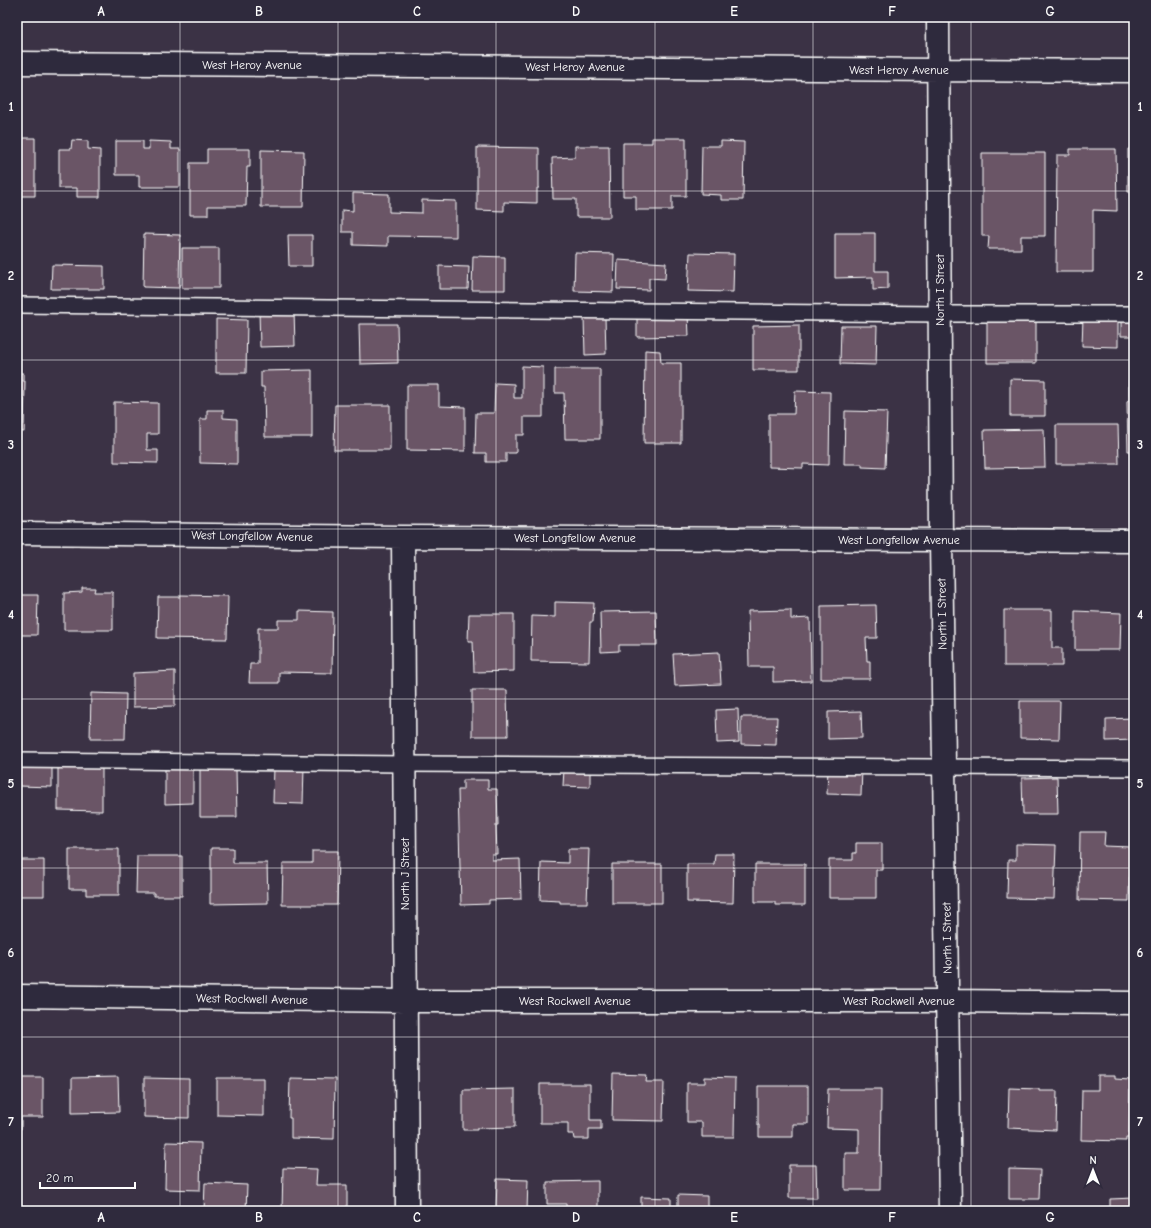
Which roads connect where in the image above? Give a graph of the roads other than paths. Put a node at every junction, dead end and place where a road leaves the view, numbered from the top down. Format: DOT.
graph roads {
  1 [pos="938,17"];
  2 [pos="17,63"];
  3 [pos="938,70"];
  4 [pos="1134,71"];
  5 [pos="17,305"];
  6 [pos="940,314"];
  7 [pos="1134,314"];
  8 [pos="17,533"];
  9 [pos="403,537"];
  10 [pos="941,540"];
  11 [pos="1134,541"];
  12 [pos="17,760"];
  13 [pos="404,764"];
  14 [pos="944,766"];
  15 [pos="1134,768"];
  16 [pos="17,996"];
  17 [pos="406,1001"];
  18 [pos="948,1001"];
  19 [pos="1134,1003"];
  20 [pos="407,1211"];
  21 [pos="950,1211"];
  1 -- 3 [label="street, North I Street"];
  2 -- 3 [label="street, West Heroy Avenue"];
  3 -- 4 [label="street, West Heroy Avenue"];
  3 -- 6 [label="street, North I Street"];
  5 -- 6 [label="lane"];
  6 -- 7 [label="lane"];
  6 -- 10 [label="street, North I Street"];
  8 -- 9 [label="street, West Longfellow Avenue"];
  9 -- 10 [label="street, West Longfellow Avenue"];
  9 -- 13 [label="street, North J Street"];
  10 -- 11 [label="street, West Longfellow Avenue"];
  10 -- 14 [label="street, North I Street"];
  12 -- 13 [label="lane"];
  13 -- 14 [label="lane"];
  13 -- 17 [label="street, North J Street"];
  14 -- 15 [label="lane"];
  14 -- 18 [label="street, North I Street"];
  16 -- 17 [label="street, West Rockwell Avenue"];
  17 -- 18 [label="street, West Rockwell Avenue"];
  17 -- 20 [label="street, North J Street"];
  18 -- 19 [label="street, West Rockwell Avenue"];
  18 -- 21 [label="street, North I Street"];
}
